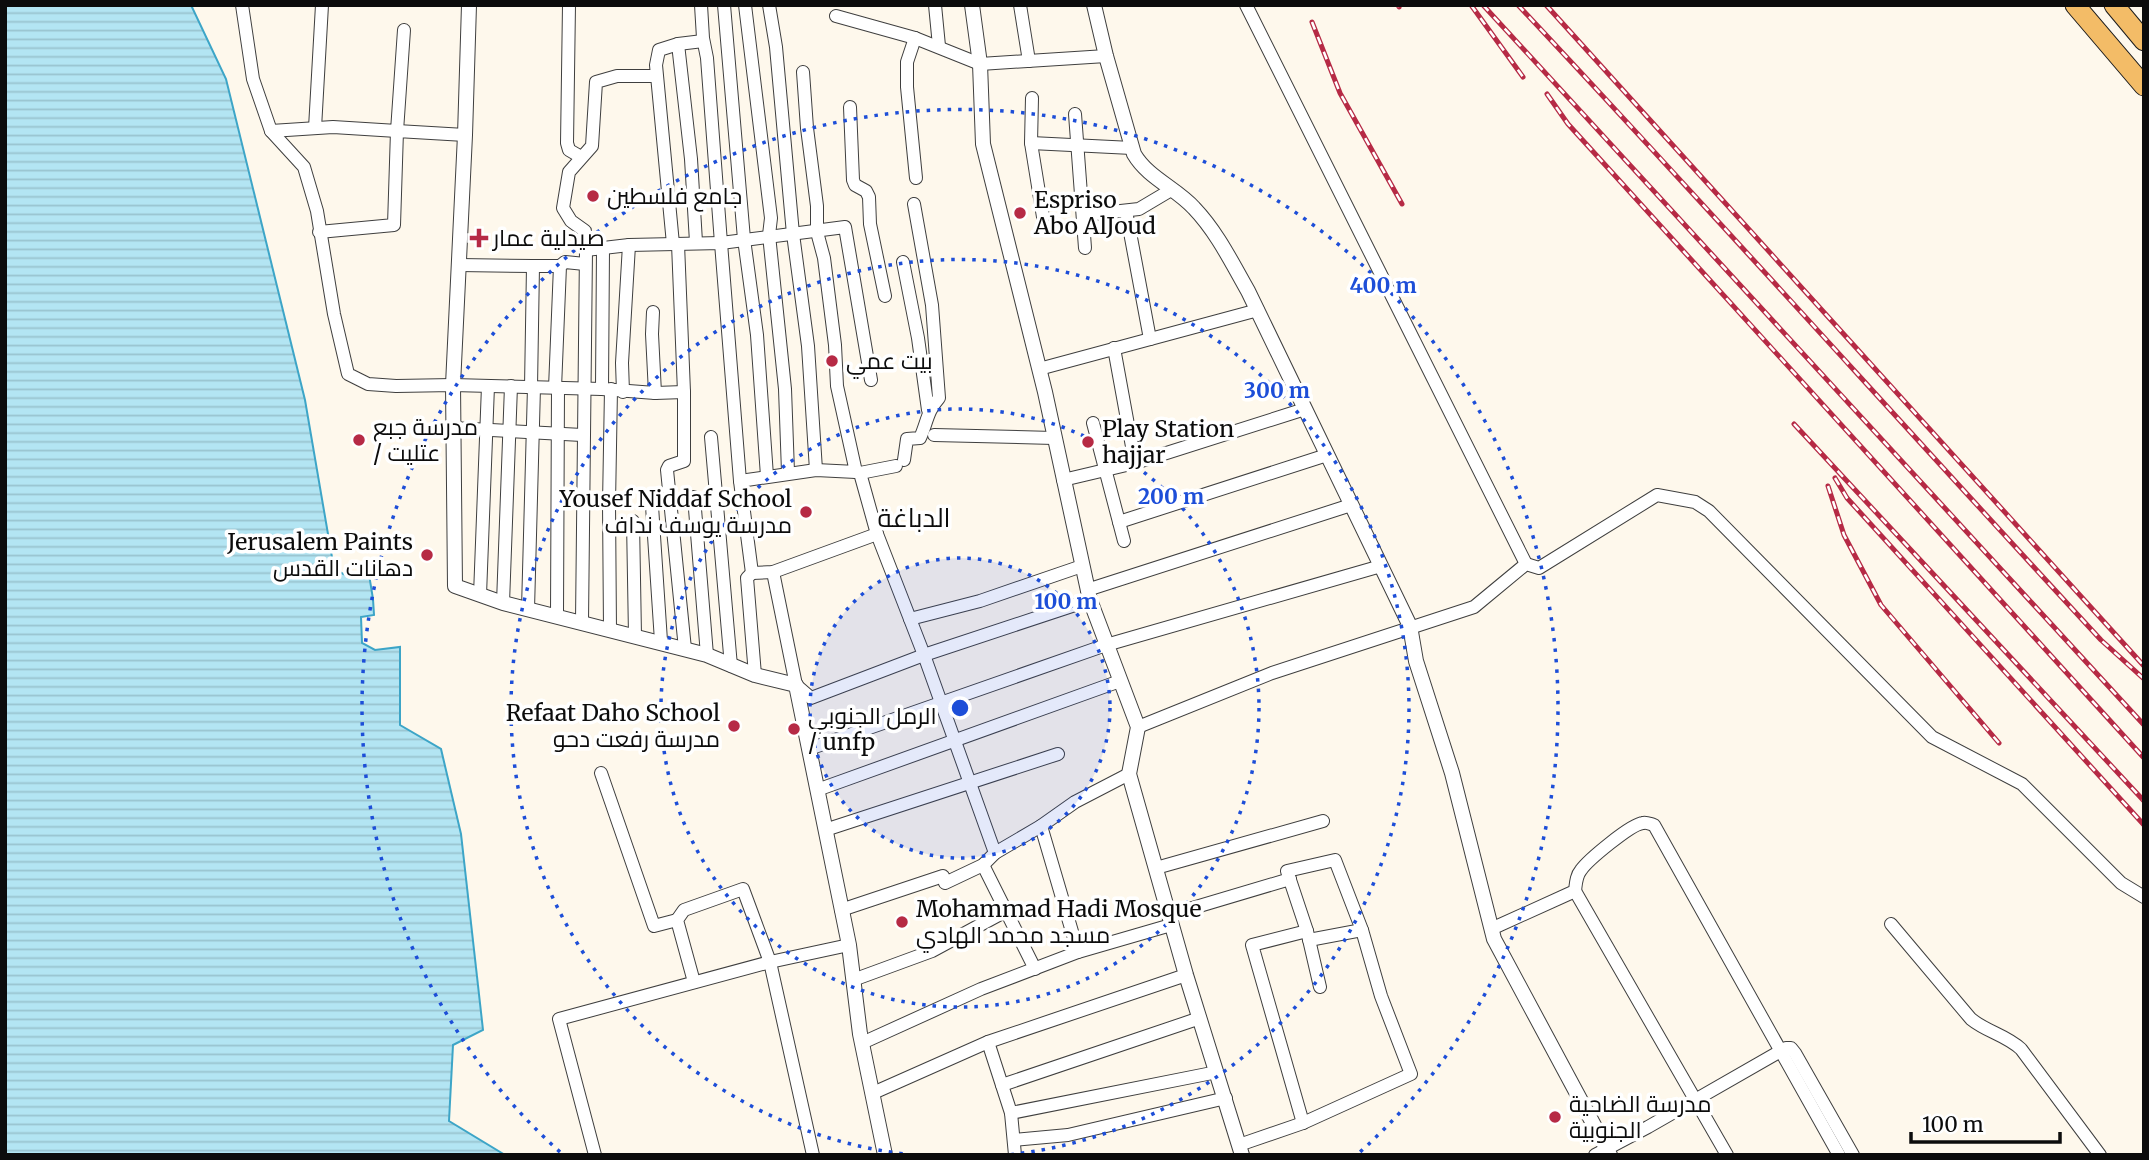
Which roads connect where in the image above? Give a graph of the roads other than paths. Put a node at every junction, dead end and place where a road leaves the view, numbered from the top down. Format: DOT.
graph roads {
  1 [pos="242,5"];
  2 [pos="322,5"];
  3 [pos="469,5"];
  4 [pos="569,5"];
  5 [pos="701,5"];
  6 [pos="724,5"];
  7 [pos="745,5"];
  8 [pos="769,5"];
  9 [pos="934,5"];
  10 [pos="972,5"];
  11 [pos="1020,5"];
  12 [pos="1094,5"];
  13 [pos="1246,5"];
  14 [pos="2075,5"];
  15 [pos="2120,7"];
  16 [pos="836,16"];
  17 [pos="404,30"];
  18 [pos="915,38"];
  19 [pos="703,41"];
  20 [pos="2144,41"];
  21 [pos="678,44"];
  22 [pos="939,46"];
  23 [pos="1106,56"];
  24 [pos="1029,61"];
  25 [pos="980,64"];
  26 [pos="803,72"];
  27 [pos="656,76"];
  28 [pos="2144,86"];
  29 [pos="1032,98"];
  30 [pos="850,107"];
  31 [pos="1075,114"];
  32 [pos="315,128"];
  33 [pos="271,131"];
  34 [pos="397,131"];
  35 [pos="465,135"];
  36 [pos="1031,143"];
  37 [pos="1078,146"];
  38 [pos="1132,148"];
  39 [pos="581,157"];
  40 [pos="916,178"];
  41 [pos="1171,190"];
  42 [pos="914,204"];
  43 [pos="1126,211"];
  44 [pos="1084,215"];
  45 [pos="1043,217"];
  46 [pos="870,224"];
  47 [pos="845,227"];
  48 [pos="318,232"];
  49 [pos="817,232"];
  50 [pos="793,234"];
  51 [pos="769,235"];
  52 [pos="744,239"];
  53 [pos="696,242"];
  54 [pos="721,243"];
  55 [pos="676,244"];
  56 [pos="629,245"];
  57 [pos="603,248"];
  58 [pos="1085,248"];
  59 [pos="586,250"];
  60 [pos="902,262"];
  61 [pos="585,264"];
  62 [pos="459,265"];
  63 [pos="533,266"];
  64 [pos="560,267"];
  65 [pos="885,296"];
  66 [pos="1258,310"];
  67 [pos="653,312"];
  68 [pos="1150,339"];
  69 [pos="1114,348"];
  70 [pos="1039,369"];
  71 [pos="871,380"];
  72 [pos="453,385"];
  73 [pos="488,386"];
  74 [pos="511,386"];
  75 [pos="533,387"];
  76 [pos="556,388"];
  77 [pos="584,389"];
  78 [pos="612,390"];
  79 [pos="684,392"];
  80 [pos="655,393"];
  81 [pos="1305,409"];
  82 [pos="928,410"];
  83 [pos="1093,423"];
  84 [pos="453,428"];
  85 [pos="488,429"];
  86 [pos="511,431"];
  87 [pos="532,432"];
  88 [pos="556,435"];
  89 [pos="582,435"];
  90 [pos="934,435"];
  91 [pos="710,437"];
  92 [pos="1054,438"];
  93 [pos="1327,455"];
  94 [pos="1135,463"];
  95 [pos="816,470"];
  96 [pos="1106,470"];
  97 [pos="788,472"];
  98 [pos="858,473"];
  99 [pos="767,476"];
  100 [pos="1063,480"];
  101 [pos="740,481"];
  102 [pos="694,497"];
  103 [pos="1351,505"];
  104 [pos="652,506"];
  105 [pos="634,521"];
  106 [pos="1119,522"];
  107 [pos="877,534"];
  108 [pos="1124,541"];
  109 [pos="1526,564"];
  110 [pos="1082,566"];
  111 [pos="1381,566"];
  112 [pos="773,572"];
  113 [pos="752,573"];
  114 [pos="480,595"];
  115 [pos="1088,595"];
  116 [pos="503,603"];
  117 [pos="528,609"];
  118 [pos="557,615"];
  119 [pos="911,619"];
  120 [pos="582,622"];
  121 [pos="1410,626"];
  122 [pos="610,629"];
  123 [pos="635,636"];
  124 [pos="661,641"];
  125 [pos="1106,645"];
  126 [pos="685,649"];
  127 [pos="708,655"];
  128 [pos="924,655"];
  129 [pos="731,666"];
  130 [pos="755,675"];
  131 [pos="1120,681"];
  132 [pos="796,685"];
  133 [pos="941,702"];
  134 [pos="1138,727"];
  135 [pos="955,740"];
  136 [pos="809,749"];
  137 [pos="1058,754"];
  138 [pos="601,773"];
  139 [pos="1129,774"];
  140 [pos="970,782"];
  141 [pos="817,790"];
  142 [pos="1323,821"];
  143 [pos="1041,826"];
  144 [pos="825,830"];
  145 [pos="995,853"];
  146 [pos="983,865"];
  147 [pos="1156,868"];
  148 [pos="1290,879"];
  149 [pos="1575,891"];
  150 [pos="2144,897"];
  151 [pos="841,910"];
  152 [pos="1006,911"];
  153 [pos="677,920"];
  154 [pos="1170,920"];
  155 [pos="1891,924"];
  156 [pos="1362,929"];
  157 [pos="1491,929"];
  158 [pos="1308,936"];
  159 [pos="849,945"];
  160 [pos="1078,952"];
  161 [pos="770,961"];
  162 [pos="1035,969"];
  163 [pos="1185,975"];
  164 [pos="853,980"];
  165 [pos="694,982"];
  166 [pos="1320,987"];
  167 [pos="1200,1018"];
  168 [pos="988,1042"];
  169 [pos="862,1043"];
  170 [pos="1781,1051"];
  171 [pos="1217,1072"];
  172 [pos="1002,1084"];
  173 [pos="873,1093"];
  174 [pos="1226,1098"];
  175 [pos="1696,1100"];
  176 [pos="1011,1113"];
  177 [pos="1303,1123"];
  178 [pos="1014,1140"];
  179 [pos="1241,1150"];
  180 [pos="1604,1153"];
  181 [pos="595,1155"];
  182 [pos="813,1155"];
  183 [pos="885,1155"];
  184 [pos="1015,1155"];
  185 [pos="1727,1155"];
  186 [pos="1839,1155"];
  187 [pos="1853,1155"];
  188 [pos="2100,1155"];
  1 -- 33 [label="street"];
  2 -- 32 [label="street"];
  3 -- 35 [label="street"];
  4 -- 39 [label="street"];
  5 -- 19 [label="street"];
  6 -- 52 [label="street"];
  7 -- 51 [label="street"];
  8 -- 50 [label="street"];
  9 -- 22 [label="street"];
  10 -- 25 [label="street"];
  11 -- 24 [label="street"];
  12 -- 23 [label="street"];
  13 -- 109 [label="street"];
  14 -- 28 [label="main road"];
  15 -- 20 [label="main road"];
  16 -- 18 [label="street"];
  17 -- 34 [label="street"];
  18 -- 22 [label="street"];
  18 -- 40 [label="street"];
  19 -- 21 [label="street"];
  19 -- 54 [label="street"];
  21 -- 27 [label="street"];
  21 -- 53 [label="street"];
  22 -- 25 [label="street"];
  23 -- 24 [label="street"];
  23 -- 38 [label="street"];
  24 -- 25 [label="street"];
  25 -- 70 [label="street"];
  26 -- 49 [label="street"];
  27 -- 39 [label="street"];
  27 -- 55 [label="street"];
  29 -- 36 [label="street"];
  30 -- 46 [label="street"];
  31 -- 37 [label="street"];
  32 -- 33 [label="street"];
  32 -- 34 [label="street"];
  33 -- 48 [label="street"];
  34 -- 35 [label="street"];
  34 -- 48 [label="street"];
  35 -- 62 [label="street"];
  36 -- 37 [label="street"];
  36 -- 45 [label="street"];
  37 -- 38 [label="street"];
  37 -- 44 [label="street"];
  38 -- 41 [label="street"];
  39 -- 59 [label="street"];
  41 -- 43 [label="street"];
  41 -- 66 [label="street"];
  42 -- 82 [label="street"];
  43 -- 44 [label="street"];
  43 -- 68 [label="street"];
  44 -- 58 [label="street"];
  46 -- 47 [label="street"];
  46 -- 65 [label="street"];
  47 -- 49 [label="street"];
  47 -- 71 [label="street"];
  48 -- 72 [label="street"];
  49 -- 50 [label="street"];
  49 -- 98 [label="street"];
  50 -- 51 [label="street"];
  50 -- 95 [label="street"];
  51 -- 52 [label="street"];
  51 -- 97 [label="street"];
  52 -- 54 [label="street"];
  52 -- 99 [label="street"];
  53 -- 54 [label="street"];
  53 -- 55 [label="street"];
  54 -- 101 [label="street"];
  55 -- 56 [label="street"];
  55 -- 79 [label="street"];
  56 -- 57 [label="street"];
  56 -- 78 [label="street"];
  57 -- 59 [label="street"];
  57 -- 78 [label="street"];
  59 -- 61 [label="street"];
  60 -- 82 [label="street"];
  61 -- 64 [label="street"];
  61 -- 77 [label="street"];
  62 -- 63 [label="street"];
  62 -- 72 [label="street"];
  63 -- 64 [label="street"];
  63 -- 75 [label="street"];
  64 -- 76 [label="street"];
  66 -- 68 [label="street"];
  66 -- 81 [label="street"];
  67 -- 80 [label="street"];
  68 -- 69 [label="street"];
  69 -- 70 [label="street"];
  69 -- 94 [label="street"];
  70 -- 92 [label="street"];
  72 -- 73 [label="street"];
  72 -- 84 [label="street"];
  73 -- 74 [label="street"];
  73 -- 85 [label="street"];
  74 -- 75 [label="street"];
  74 -- 86 [label="street"];
  75 -- 76 [label="street"];
  75 -- 87 [label="street"];
  76 -- 77 [label="street"];
  76 -- 88 [label="street"];
  77 -- 78 [label="street"];
  77 -- 89 [label="street"];
  78 -- 80 [label="street"];
  78 -- 122 [label="street"];
  79 -- 80 [label="street"];
  79 -- 126 [label="street"];
  81 -- 93 [label="street"];
  81 -- 94 [label="street"];
  82 -- 98 [label="street"];
  83 -- 96 [label="street"];
  84 -- 85 [label="street"];
  84 -- 114 [label="street"];
  85 -- 86 [label="street"];
  85 -- 114 [label="street"];
  86 -- 87 [label="street"];
  86 -- 116 [label="street"];
  87 -- 88 [label="street"];
  87 -- 117 [label="street"];
  88 -- 89 [label="street"];
  88 -- 118 [label="street"];
  89 -- 120 [label="street"];
  90 -- 92 [label="street"];
  91 -- 129 [label="street"];
  92 -- 100 [label="street"];
  93 -- 103 [label="street"];
  93 -- 106 [label="street"];
  94 -- 96 [label="street"];
  95 -- 97 [label="street"];
  95 -- 98 [label="street"];
  96 -- 100 [label="street"];
  96 -- 106 [label="street"];
  97 -- 99 [label="street"];
  98 -- 107 [label="street"];
  99 -- 101 [label="street"];
  100 -- 110 [label="street"];
  101 -- 113 [label="street"];
  102 -- 127 [label="street"];
  103 -- 111 [label="street"];
  103 -- 115 [label="street"];
  104 -- 124 [label="street"];
  105 -- 123 [label="street"];
  106 -- 108 [label="street"];
  107 -- 112 [label="street"];
  107 -- 119 [label="street"];
  109 -- 121 [label="street"];
  109 -- 150 [label="street"];
  110 -- 115 [label="street"];
  110 -- 119 [label="street"];
  111 -- 121 [label="street"];
  111 -- 125 [label="street"];
  112 -- 113 [label="street"];
  112 -- 132 [label="street"];
  113 -- 130 [label="street"];
  114 -- 116 [label="street"];
  115 -- 125 [label="street"];
  115 -- 128 [label="street"];
  116 -- 117 [label="street"];
  117 -- 118 [label="street"];
  118 -- 120 [label="street"];
  119 -- 128 [label="street"];
  120 -- 122 [label="street"];
  121 -- 134 [label="street"];
  121 -- 157 [label="street"];
  122 -- 123 [label="street"];
  123 -- 124 [label="street"];
  124 -- 126 [label="street"];
  125 -- 131 [label="street"];
  125 -- 133 [label="street"];
  126 -- 127 [label="street"];
  127 -- 129 [label="street"];
  128 -- 132 [label="street"];
  128 -- 133 [label="street"];
  129 -- 130 [label="street"];
  130 -- 132 [label="street"];
  131 -- 134 [label="street"];
  131 -- 135 [label="street"];
  132 -- 136 [label="street"];
  133 -- 135 [label="street"];
  133 -- 136 [label="street"];
  134 -- 139 [label="street"];
  135 -- 140 [label="street"];
  135 -- 141 [label="street"];
  136 -- 141 [label="street"];
  137 -- 140 [label="street"];
  138 -- 153 [label="street"];
  139 -- 143 [label="street"];
  139 -- 147 [label="street"];
  140 -- 144 [label="street"];
  140 -- 145 [label="street"];
  141 -- 144 [label="street"];
  142 -- 147 [label="street"];
  143 -- 145 [label="street"];
  143 -- 160 [label="street"];
  144 -- 151 [label="street"];
  145 -- 146 [label="street"];
  146 -- 151 [label="street"];
  146 -- 152 [label="street"];
  147 -- 154 [label="street"];
  148 -- 154 [label="street"];
  148 -- 156 [label="street"];
  148 -- 158 [label="street"];
  149 -- 157 [label="street"];
  149 -- 170 [label="street"];
  149 -- 175 [label="street"];
  151 -- 159 [label="street"];
  152 -- 162 [label="street"];
  152 -- 164 [label="street"];
  153 -- 161 [label="street"];
  153 -- 165 [label="street"];
  154 -- 160 [label="street"];
  154 -- 163 [label="street"];
  155 -- 188 [label="street"];
  156 -- 158 [label="street"];
  156 -- 177 [label="street"];
  157 -- 180 [label="street"];
  158 -- 166 [label="street"];
  158 -- 177 [label="street"];
  159 -- 161 [label="street"];
  159 -- 164 [label="street"];
  160 -- 162 [label="street"];
  161 -- 165 [label="street"];
  161 -- 182 [label="street"];
  162 -- 169 [label="street"];
  163 -- 167 [label="street"];
  163 -- 168 [label="street"];
  164 -- 169 [label="street"];
  165 -- 181 [label="street"];
  167 -- 171 [label="street"];
  167 -- 172 [label="street"];
  168 -- 172 [label="street"];
  168 -- 173 [label="street"];
  169 -- 173 [label="street"];
  170 -- 175 [label="street"];
  170 -- 186 [label="street"];
  170 -- 187 [label="street"];
  171 -- 174 [label="street"];
  171 -- 176 [label="street"];
  172 -- 176 [label="street"];
  173 -- 183 [label="street"];
  174 -- 178 [label="street"];
  174 -- 179 [label="street"];
  175 -- 180 [label="street"];
  175 -- 185 [label="street"];
  176 -- 178 [label="street"];
  177 -- 179 [label="street"];
  178 -- 184 [label="street"];
}
